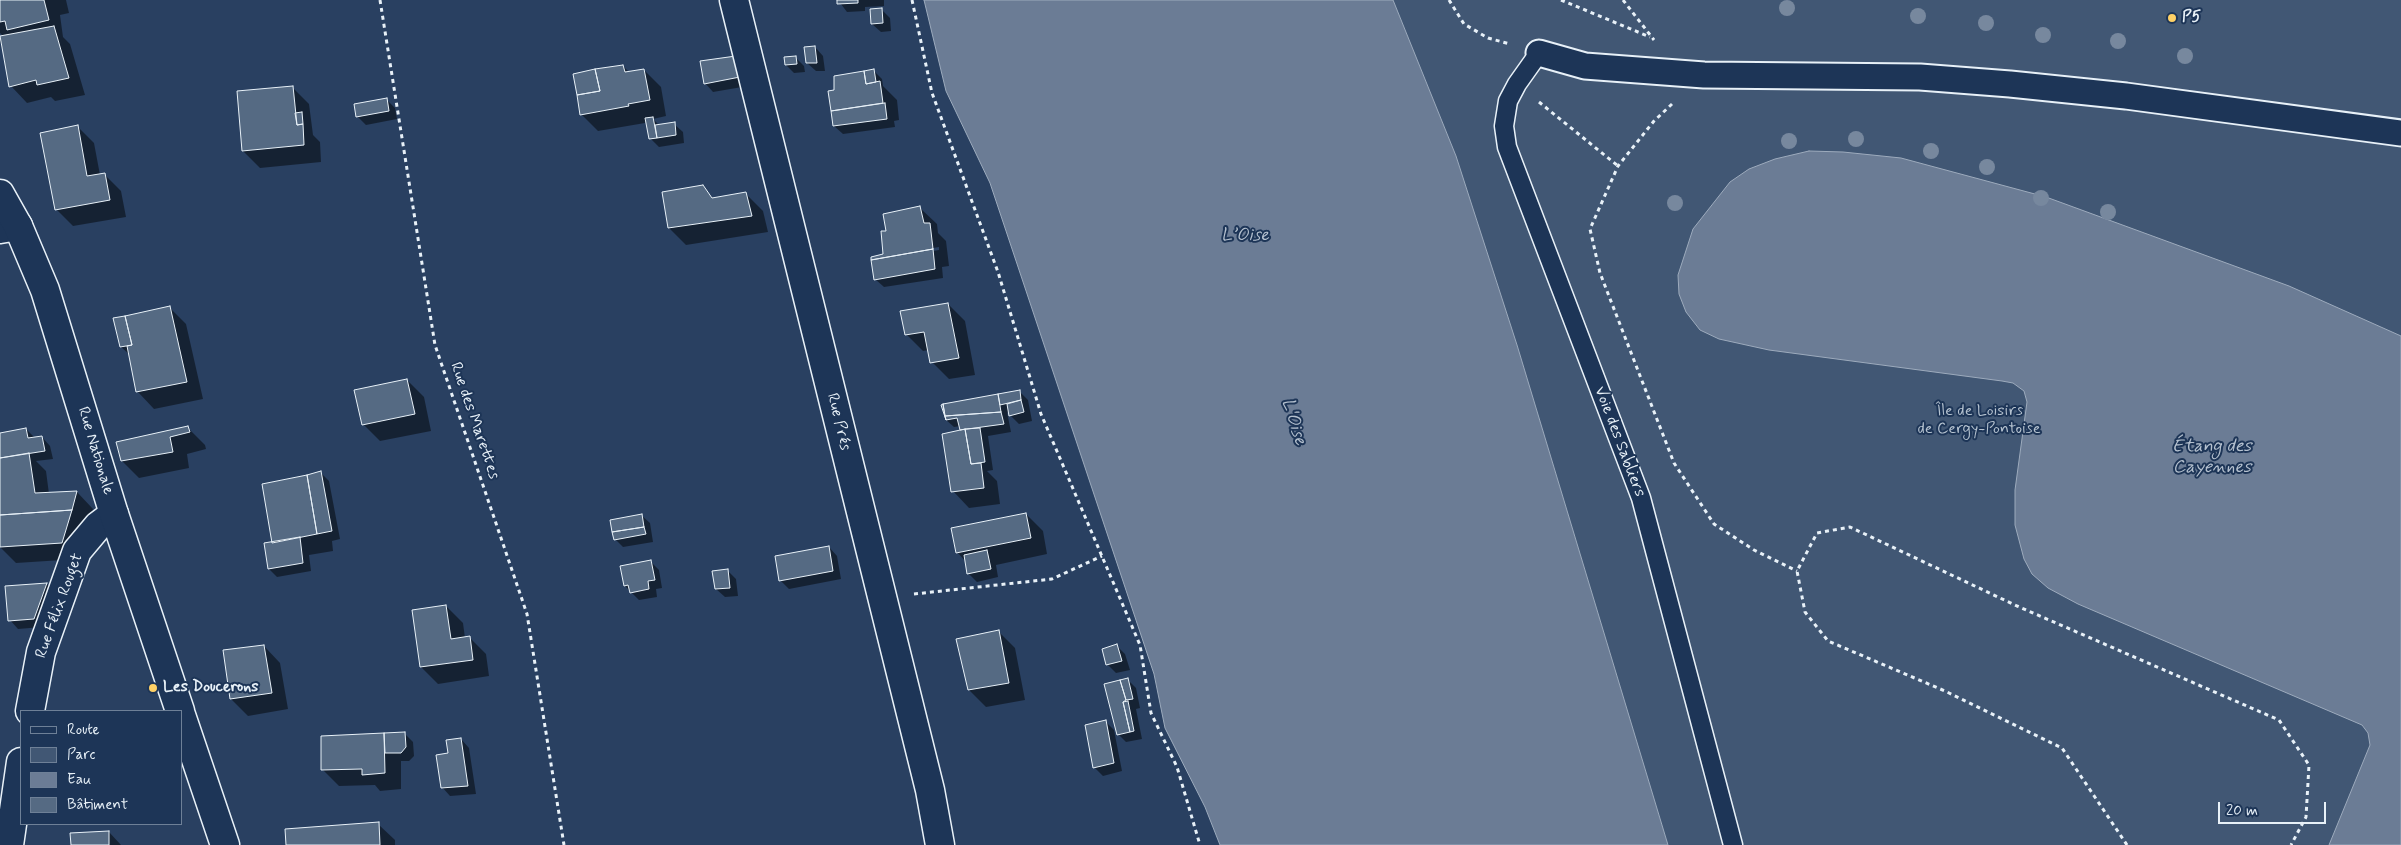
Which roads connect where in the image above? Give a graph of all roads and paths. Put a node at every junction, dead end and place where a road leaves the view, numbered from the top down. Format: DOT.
graph roads {
  1 [pos="380,0"];
  2 [pos="734,0"];
  3 [pos="912,0"];
  4 [pos="1449,0"];
  5 [pos="1561,0"];
  6 [pos="1653,39"];
  7 [pos="1539,53"];
  8 [pos="1704,75"];
  9 [pos="1517,84"];
  10 [pos="2401,133"];
  11 [pos="1618,166"];
  12 [pos="0,194"];
  13 [pos="9,228"];
  14 [pos="114,514"];
  15 [pos="1102,556"];
  16 [pos="1797,571"];
  17 [pos="882,598"];
  18 [pos="30,710"];
  19 [pos="180,710"];
  20 [pos="182,718"];
  21 [pos="20,769"];
  22 [pos="9,845"];
  23 [pos="225,845"];
  24 [pos="564,845"];
  25 [pos="940,845"];
  26 [pos="1200,845"];
  27 [pos="1733,845"];
  28 [pos="2127,845"];
  29 [pos="2292,845"];
  1 -- 24 [label="path, Rue des Marettes"];
  2 -- 17 [label="street, Rue Prés"];
  3 -- 15 [label="path"];
  4 -- 7 [label="path"];
  5 -- 6 [label="path"];
  7 -- 8 [label="street"];
  7 -- 9 [label="lane, Voie des Sabliers"];
  8 -- 10 [label="street"];
  8 -- 11 [label="path"];
  9 -- 11 [label="path"];
  9 -- 27 [label="lane, Voie des Sabliers"];
  11 -- 16 [label="path"];
  12 -- 13 [label="street, Rue Nationale"];
  13 -- 14 [label="street, Rue Nationale"];
  14 -- 18 [label="street, Rue Félix Rouget"];
  14 -- 19 [label="street, Rue Nationale"];
  15 -- 17 [label="path"];
  15 -- 26 [label="path"];
  16 -- 28 [label="path"];
  16 -- 29 [label="path"];
  17 -- 25 [label="street, Rue Prés"];
  20 -- 23 [label="street"];
  21 -- 22 [label="street"];
}
